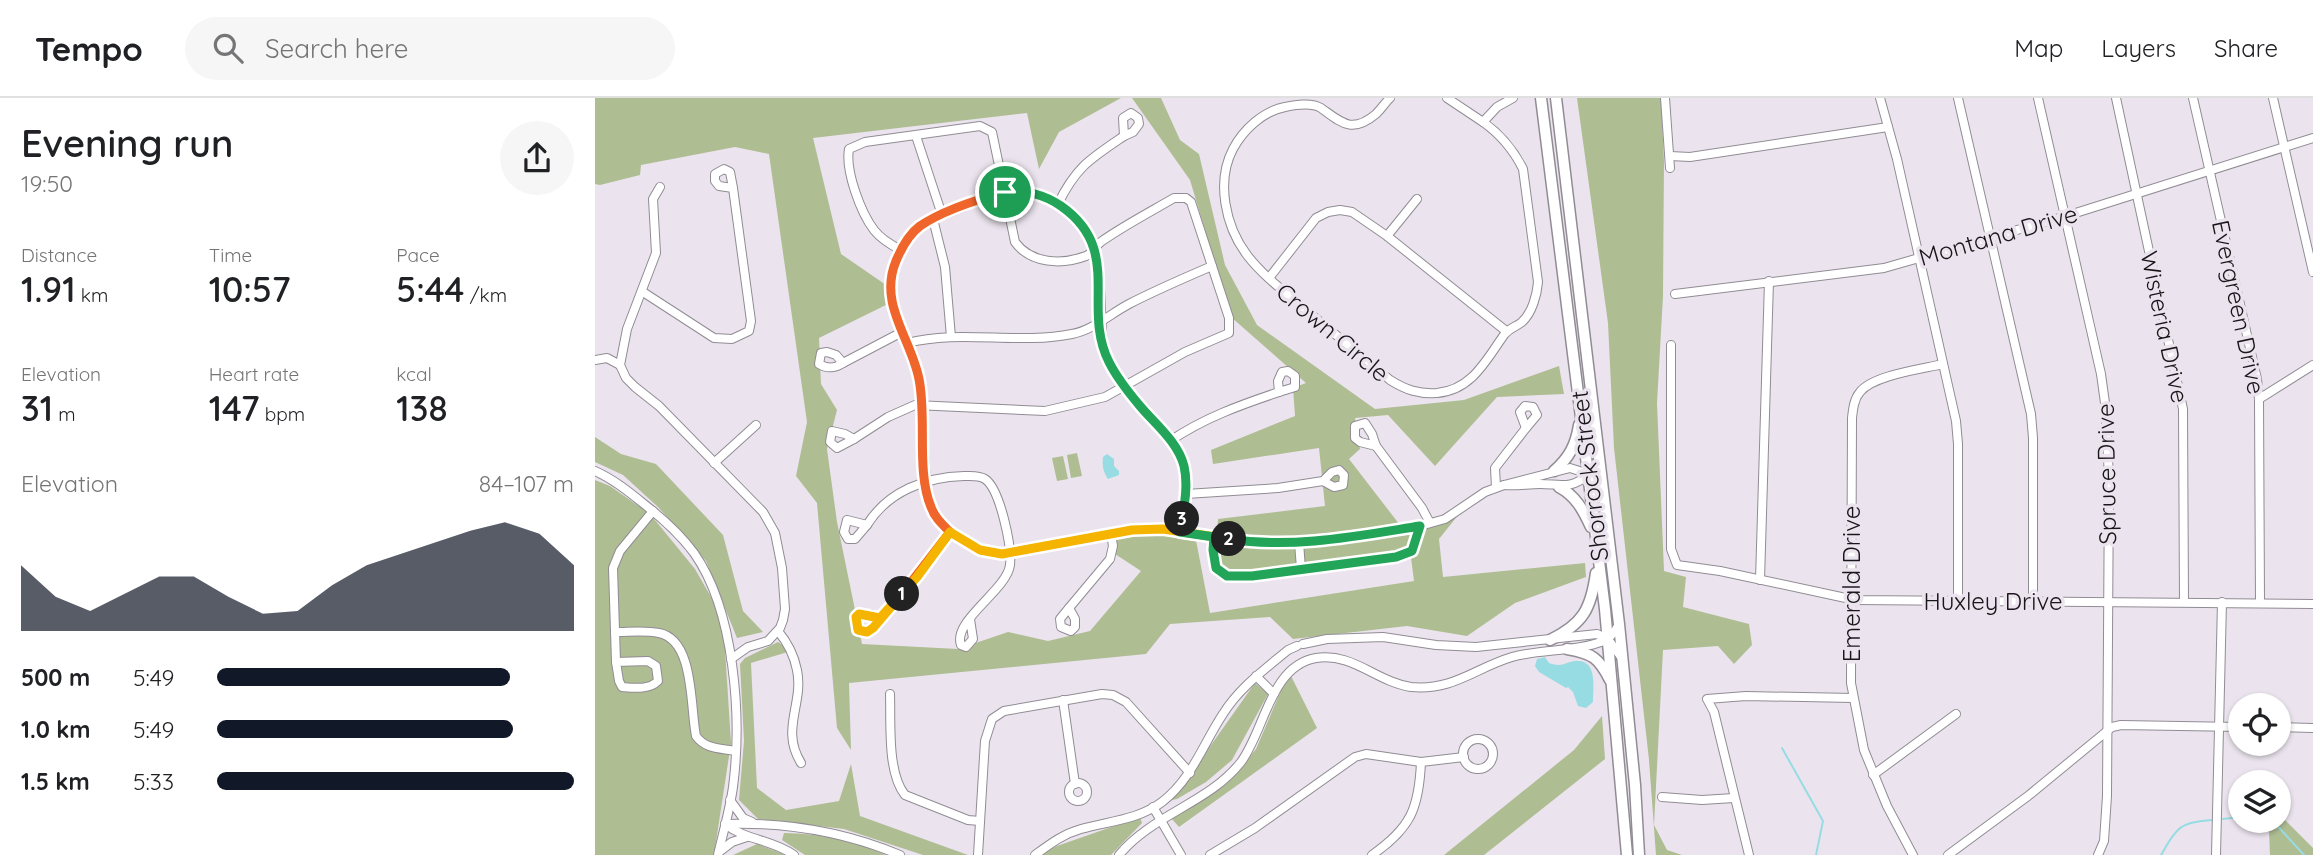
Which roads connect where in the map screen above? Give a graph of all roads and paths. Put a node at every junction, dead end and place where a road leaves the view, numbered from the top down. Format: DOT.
graph roads {
  1 [pos="1390,98"];
  2 [pos="1447,98"];
  3 [pos="1513,98"];
  4 [pos="1541,98"];
  5 [pos="1548,98"];
  6 [pos="1556,98"];
  7 [pos="1665,98"];
  8 [pos="1880,98"];
  9 [pos="1958,98"];
  10 [pos="2038,98"];
  11 [pos="2116,98"];
  12 [pos="2193,98"];
  13 [pos="2273,98"];
  14 [pos="1483,122"];
  15 [pos="1888,127"];
  16 [pos="916,136"];
  17 [pos="1124,136"];
  18 [pos="2313,138"];
  19 [pos="2284,147"];
  20 [pos="1669,156"];
  21 [pos="1670,168"];
  22 [pos="2210,171"];
  23 [pos="1565,173"];
  24 [pos="660,187"];
  25 [pos="733,188"];
  26 [pos="1005,192"];
  27 [pos="2136,194"];
  28 [pos="1417,199"];
  29 [pos="1058,204"];
  30 [pos="2066,216"];
  31 [pos="938,217"];
  32 [pos="1387,236"];
  33 [pos="1991,237"];
  34 [pos="1095,248"];
  35 [pos="901,250"];
  36 [pos="1919,257"];
  37 [pos="1212,266"];
  38 [pos="2313,272"];
  39 [pos="1269,278"];
  40 [pos="1769,281"];
  41 [pos="643,292"];
  42 [pos="1675,294"];
  43 [pos="1100,322"];
  44 [pos="1506,331"];
  45 [pos="902,332"];
  46 [pos="951,337"];
  47 [pos="907,343"];
  48 [pos="1671,345"];
  49 [pos="595,360"];
  50 [pos="843,363"];
  51 [pos="1943,364"];
  52 [pos="620,365"];
  53 [pos="2313,365"];
  54 [pos="1125,386"];
  55 [pos="1279,392"];
  56 [pos="1593,397"];
  57 [pos="2259,399"];
  58 [pos="921,405"];
  59 [pos="1582,412"];
  60 [pos="756,425"];
  61 [pos="1526,428"];
  62 [pos="854,439"];
  63 [pos="1170,441"];
  64 [pos="1376,446"];
  65 [pos="714,463"];
  66 [pos="595,471"];
  67 [pos="1554,471"];
  68 [pos="1589,474"];
  69 [pos="1323,481"];
  70 [pos="926,482"];
  71 [pos="1500,486"];
  72 [pos="1559,487"];
  73 [pos="1186,494"];
  74 [pos="653,511"];
  75 [pos="1430,523"];
  76 [pos="867,525"];
  77 [pos="1420,526"];
  78 [pos="950,532"];
  79 [pos="1180,532"];
  80 [pos="1595,533"];
  81 [pos="1111,534"];
  82 [pos="1214,537"];
  83 [pos="1609,538"];
  84 [pos="1299,542"];
  85 [pos="1010,553"];
  86 [pos="1598,560"];
  87 [pos="1301,569"];
  88 [pos="1760,580"];
  89 [pos="1850,599"];
  90 [pos="1958,600"];
  91 [pos="2033,601"];
  92 [pos="2107,602"];
  93 [pos="2184,602"];
  94 [pos="2222,602"];
  95 [pos="2260,603"];
  96 [pos="2313,604"];
  97 [pos="1069,608"];
  98 [pos="880,618"];
  99 [pos="970,619"];
  100 [pos="1619,624"];
  101 [pos="778,631"];
  102 [pos="615,632"];
  103 [pos="1608,639"];
  104 [pos="1325,640"];
  105 [pos="1550,640"];
  106 [pos="730,644"];
  107 [pos="748,648"];
  108 [pos="1567,649"];
  109 [pos="1326,657"];
  110 [pos="1621,657"];
  111 [pos="731,659"];
  112 [pos="616,662"];
  113 [pos="1256,676"];
  114 [pos="1613,687"];
  115 [pos="890,694"];
  116 [pos="1274,694"];
  117 [pos="1853,698"];
  118 [pos="1063,700"];
  119 [pos="1956,715"];
  120 [pos="2220,727"];
  121 [pos="2228,727"];
  122 [pos="2291,727"];
  123 [pos="2313,728"];
  124 [pos="2106,730"];
  125 [pos="735,751"];
  126 [pos="1464,757"];
  127 [pos="1421,762"];
  128 [pos="801,763"];
  129 [pos="1190,773"];
  130 [pos="1873,775"];
  131 [pos="1075,784"];
  132 [pos="1662,797"];
  133 [pos="1734,798"];
  134 [pos="730,800"];
  135 [pos="1153,807"];
  136 [pos="1160,819"];
  137 [pos="980,821"];
  138 [pos="725,824"];
  139 [pos="759,826"];
  140 [pos="747,837"];
  141 [pos="718,854"];
  142 [pos="794,855"];
  143 [pos="900,855"];
  144 [pos="978,855"];
  145 [pos="1035,855"];
  146 [pos="1119,855"];
  147 [pos="1181,855"];
  148 [pos="1210,855"];
  149 [pos="1372,855"];
  150 [pos="1627,855"];
  151 [pos="1639,855"];
  152 [pos="1749,855"];
  153 [pos="1913,855"];
  154 [pos="1948,855"];
  155 [pos="2098,855"];
  156 [pos="2216,855"];
  1 -- 39 [label="street, Crown Circle"];
  2 -- 14 [label="street, Crown Circle"];
  3 -- 14 [label="street"];
  4 -- 59 [label="main road, Shorrock Street"];
  5 -- 23 [label="main road"];
  6 -- 23 [label="main road, Shorrock Street"];
  7 -- 20 [label="street"];
  8 -- 15 [label="street"];
  9 -- 33 [label="street"];
  10 -- 30 [label="street, Spruce Drive"];
  11 -- 27 [label="street, Wisteria Drive"];
  12 -- 22 [label="street, Evergreen Drive"];
  13 -- 19 [label="street"];
  14 -- 44 [label="street, Crown Circle"];
  15 -- 20 [label="street"];
  15 -- 36 [label="street"];
  16 -- 26 [label="street"];
  16 -- 31 [label="street"];
  16 -- 35 [label="street"];
  17 -- 29 [label="street"];
  18 -- 19 [label="street, Montana Drive"];
  19 -- 22 [label="street, Montana Drive"];
  19 -- 38 [label="street"];
  20 -- 21 [label="street"];
  22 -- 27 [label="street, Montana Drive"];
  22 -- 57 [label="street, Evergreen Drive"];
  23 -- 56 [label="main road, Shorrock Street"];
  24 -- 41 [label="street"];
  25 -- 41 [label="street"];
  26 -- 29 [label="street"];
  26 -- 31 [label="street"];
  26 -- 34 [label="street"];
  27 -- 30 [label="street, Montana Drive"];
  27 -- 93 [label="street, Wisteria Drive"];
  28 -- 32 [label="street"];
  29 -- 34 [label="street"];
  30 -- 33 [label="street, Montana Drive"];
  30 -- 92 [label="street, Spruce Drive"];
  31 -- 35 [label="street"];
  31 -- 46 [label="street"];
  32 -- 39 [label="street"];
  32 -- 44 [label="street"];
  33 -- 36 [label="street, Montana Drive"];
  33 -- 91 [label="street"];
  34 -- 37 [label="street"];
  34 -- 43 [label="street"];
  35 -- 45 [label="street"];
  36 -- 40 [label="street, Montana Drive"];
  36 -- 51 [label="street"];
  37 -- 43 [label="street"];
  37 -- 54 [label="street"];
  39 -- 44 [label="street, Crown Circle"];
  40 -- 42 [label="street, Montana Drive"];
  40 -- 88 [label="street"];
  41 -- 52 [label="street"];
  43 -- 46 [label="street"];
  43 -- 54 [label="street"];
  45 -- 47 [label="street"];
  45 -- 50 [label="street"];
  46 -- 47 [label="street"];
  47 -- 58 [label="street"];
  48 -- 88 [label="street, Huxley Drive"];
  49 -- 52 [label="street"];
  51 -- 89 [label="street, Emerald Drive"];
  51 -- 90 [label="street"];
  52 -- 65 [label="street"];
  53 -- 57 [label="street"];
  54 -- 58 [label="street"];
  54 -- 63 [label="street"];
  55 -- 63 [label="street"];
  56 -- 68 [label="main road"];
  56 -- 83 [label="main road, Shorrock Street"];
  57 -- 95 [label="street, Evergreen Drive"];
  58 -- 62 [label="street"];
  58 -- 70 [label="street"];
  59 -- 67 [label="main road"];
  59 -- 68 [label="main road, Shorrock Street"];
  60 -- 65 [label="street"];
  61 -- 71 [label="street"];
  63 -- 73 [label="street"];
  64 -- 75 [label="street"];
  65 -- 101 [label="street"];
  66 -- 74 [label="street"];
  67 -- 68 [label="street"];
  67 -- 71 [label="street"];
  68 -- 72 [label="street"];
  68 -- 80 [label="main road, Shorrock Street"];
  68 -- 83 [label="main road"];
  69 -- 73 [label="street"];
  70 -- 76 [label="street"];
  70 -- 78 [label="street"];
  70 -- 85 [label="street"];
  71 -- 72 [label="street"];
  71 -- 75 [label="street"];
  72 -- 80 [label="main road"];
  73 -- 79 [label="street"];
  74 -- 102 [label="street"];
  74 -- 106 [label="street"];
  75 -- 77 [label="street"];
  77 -- 84 [label="street"];
  77 -- 87 [label="street"];
  78 -- 85 [label="street"];
  78 -- 98 [label="street"];
  79 -- 81 [label="street"];
  79 -- 82 [label="street"];
  80 -- 86 [label="main road, Shorrock Street"];
  81 -- 85 [label="street"];
  81 -- 97 [label="street"];
  82 -- 84 [label="street"];
  82 -- 87 [label="street"];
  83 -- 100 [label="main road, Shorrock Street"];
  84 -- 87 [label="street"];
  85 -- 99 [label="street"];
  86 -- 103 [label="main road, Shorrock Street"];
  86 -- 105 [label="main road"];
  88 -- 89 [label="street, Huxley Drive"];
  89 -- 90 [label="street, Huxley Drive"];
  89 -- 117 [label="street, Emerald Drive"];
  90 -- 91 [label="street, Huxley Drive"];
  91 -- 92 [label="street, Huxley Drive"];
  92 -- 93 [label="street, Huxley Drive"];
  92 -- 124 [label="street, Spruce Drive"];
  93 -- 94 [label="street, Huxley Drive"];
  94 -- 95 [label="street, Huxley Drive"];
  94 -- 120 [label="street"];
  95 -- 96 [label="street, Huxley Drive"];
  100 -- 103 [label="street"];
  100 -- 110 [label="main road, Shorrock Street"];
  101 -- 107 [label="street"];
  101 -- 128 [label="street"];
  102 -- 112 [label="street"];
  102 -- 125 [label="street"];
  103 -- 105 [label="street"];
  103 -- 108 [label="street"];
  103 -- 110 [label="street"];
  103 -- 114 [label="main road, Shorrock Street"];
  104 -- 105 [label="street"];
  104 -- 109 [label="street"];
  104 -- 113 [label="street"];
  106 -- 107 [label="street"];
  106 -- 111 [label="street"];
  107 -- 111 [label="street"];
  108 -- 109 [label="street"];
  108 -- 114 [label="main road"];
  109 -- 116 [label="street"];
  110 -- 151 [label="main road, Shorrock Street"];
  111 -- 125 [label="street"];
  112 -- 112 [label="street"];
  113 -- 116 [label="street"];
  113 -- 129 [label="street"];
  114 -- 150 [label="main road, Shorrock Street"];
  115 -- 137 [label="street"];
  116 -- 136 [label="street"];
  117 -- 130 [label="street, Emerald Drive"];
  117 -- 133 [label="street"];
  118 -- 129 [label="street"];
  118 -- 131 [label="street"];
  118 -- 137 [label="street"];
  119 -- 130 [label="street"];
  120 -- 121 [label="street"];
  120 -- 124 [label="street"];
  120 -- 156 [label="street"];
  122 -- 123 [label="street"];
  124 -- 154 [label="street"];
  124 -- 155 [label="street, Spruce Drive"];
  125 -- 134 [label="street"];
  126 -- 127 [label="street"];
  127 -- 148 [label="street"];
  127 -- 149 [label="street"];
  129 -- 135 [label="street"];
  130 -- 153 [label="street, Emerald Drive"];
  132 -- 133 [label="street"];
  133 -- 152 [label="street"];
  134 -- 138 [label="street"];
  134 -- 139 [label="street"];
  135 -- 136 [label="street"];
  135 -- 145 [label="street"];
  136 -- 146 [label="street"];
  136 -- 147 [label="street"];
  137 -- 144 [label="street"];
  138 -- 139 [label="street"];
  138 -- 140 [label="street"];
  138 -- 141 [label="street"];
  139 -- 143 [label="street"];
  140 -- 141 [label="street"];
  140 -- 142 [label="street"];
}
